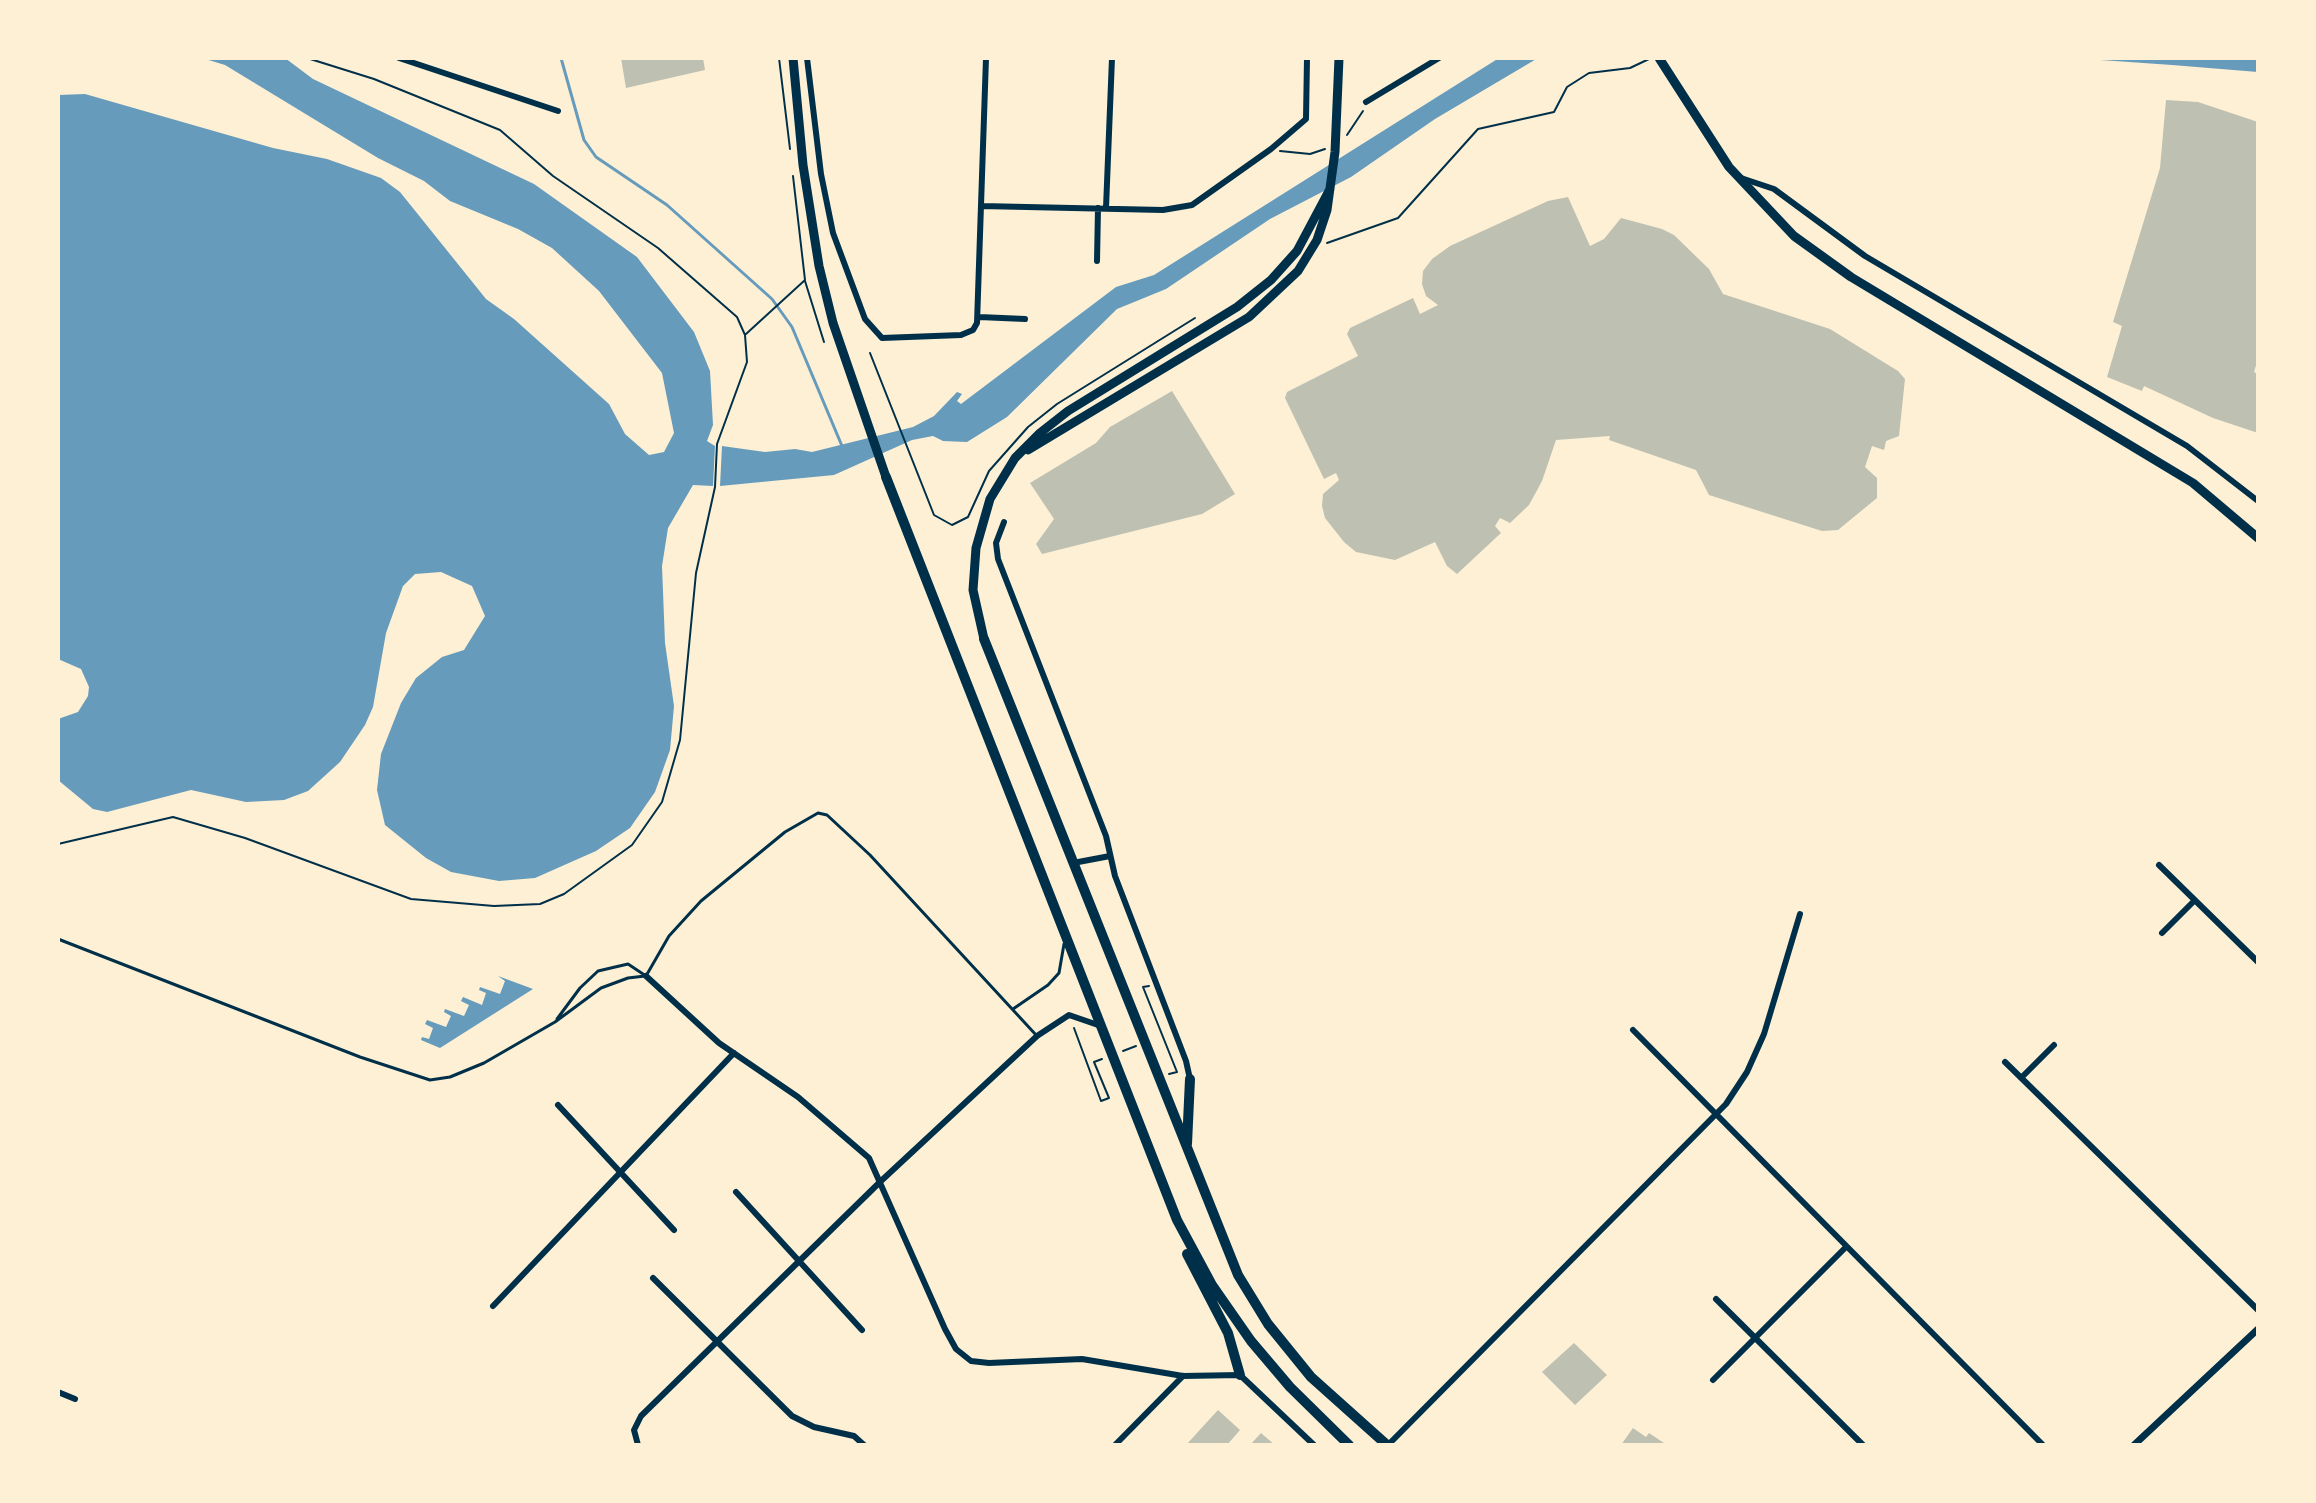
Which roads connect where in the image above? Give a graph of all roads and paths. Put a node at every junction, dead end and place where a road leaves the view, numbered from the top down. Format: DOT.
graph roads {
  1 [pos="307,58"];
  2 [pos="399,58"];
  3 [pos="779,58"];
  4 [pos="793,58"];
  5 [pos="807,58"];
  6 [pos="986,58"];
  7 [pos="1112,58"];
  8 [pos="1307,58"];
  9 [pos="1339,58"];
  10 [pos="1439,58"];
  11 [pos="1650,58"];
  12 [pos="1659,58"];
  13 [pos="1366,102"];
  14 [pos="558,111"];
  15 [pos="791,157"];
  16 [pos="793,171"];
  17 [pos="1737,177"];
  18 [pos="1330,189"];
  19 [pos="981,206"];
  20 [pos="1102,208"];
  21 [pos="1319,236"];
  22 [pos="1097,261"];
  23 [pos="805,280"];
  24 [pos="979,317"];
  25 [pos="1025,319"];
  26 [pos="745,335"];
  27 [pos="824,342"];
  28 [pos="870,353"];
  29 [pos="907,451"];
  30 [pos="1015,458"];
  31 [pos="886,477"];
  32 [pos="2258,501"];
  33 [pos="1004,522"];
  34 [pos="2258,538"];
  35 [pos="984,639"];
  36 [pos="58,844"];
  37 [pos="1110,856"];
  38 [pos="1073,863"];
  39 [pos="2159,865"];
  40 [pos="2195,900"];
  41 [pos="1800,914"];
  42 [pos="2162,933"];
  43 [pos="58,939"];
  44 [pos="1064,939"];
  45 [pos="2258,962"];
  46 [pos="646,976"];
  47 [pos="1156,984"];
  48 [pos="1013,1009"];
  49 [pos="1077,1015"];
  50 [pos="555,1022"];
  51 [pos="1098,1025"];
  52 [pos="1633,1030"];
  53 [pos="1037,1036"];
  54 [pos="1143,1043"];
  55 [pos="2054,1045"];
  56 [pos="1119,1052"];
  57 [pos="734,1053"];
  58 [pos="1106,1057"];
  59 [pos="2005,1062"];
  60 [pos="1165,1063"];
  61 [pos="2021,1078"];
  62 [pos="1190,1079"];
  63 [pos="558,1105"];
  64 [pos="1716,1116"];
  65 [pos="1188,1154"];
  66 [pos="621,1174"];
  67 [pos="1158,1177"];
  68 [pos="881,1181"];
  69 [pos="736,1192"];
  70 [pos="674,1230"];
  71 [pos="1846,1247"];
  72 [pos="800,1260"];
  73 [pos="653,1278"];
  74 [pos="1716,1299"];
  75 [pos="493,1306"];
  76 [pos="2258,1310"];
  77 [pos="2258,1329"];
  78 [pos="862,1330"];
  79 [pos="1755,1338"];
  80 [pos="717,1341"];
  81 [pos="1240,1375"];
  82 [pos="1183,1376"];
  83 [pos="1713,1380"];
  84 [pos="58,1392"];
  85 [pos="75,1399"];
  86 [pos="638,1445"];
  87 [pos="864,1445"];
  88 [pos="1115,1445"];
  89 [pos="1314,1445"];
  90 [pos="1349,1445"];
  91 [pos="1388,1445"];
  92 [pos="1863,1445"];
  93 [pos="2043,1445"];
  94 [pos="2134,1445"];
  1 -- 26 [label="path"];
  2 -- 14 [label="street"];
  3 -- 15 [label="path"];
  4 -- 31 [label="main road"];
  5 -- 24 [label="street"];
  6 -- 19 [label="street"];
  7 -- 20 [label="street"];
  8 -- 20 [label="street"];
  9 -- 18 [label="main road"];
  10 -- 13 [label="street"];
  11 -- 21 [label="path"];
  12 -- 17 [label="main road"];
  16 -- 23 [label="path"];
  17 -- 32 [label="street"];
  17 -- 34 [label="main road"];
  18 -- 21 [label="main road"];
  18 -- 30 [label="main road"];
  19 -- 20 [label="street"];
  19 -- 24 [label="street"];
  20 -- 22 [label="street"];
  21 -- 30 [label="main road"];
  23 -- 26 [label="path"];
  23 -- 27 [label="path"];
  24 -- 25 [label="street"];
  26 -- 36 [label="path"];
  28 -- 29 [label="path"];
  30 -- 35 [label="main road"];
  31 -- 44 [label="highway"];
  33 -- 37 [label="street"];
  35 -- 38 [label="highway"];
  37 -- 38 [label="street"];
  37 -- 47 [label="street"];
  38 -- 65 [label="highway"];
  39 -- 40 [label="street"];
  40 -- 42 [label="street"];
  40 -- 45 [label="street"];
  41 -- 64 [label="street"];
  43 -- 50 [label="lane"];
  44 -- 48 [label="lane"];
  44 -- 51 [label="highway"];
  46 -- 48 [label="lane"];
  46 -- 50 [label="lane"];
  46 -- 50 [label="lane"];
  46 -- 57 [label="street"];
  47 -- 60 [label="path"];
  47 -- 62 [label="street"];
  48 -- 53 [label="lane"];
  49 -- 51 [label="street"];
  49 -- 53 [label="street"];
  49 -- 58 [label="path"];
  51 -- 67 [label="highway"];
  52 -- 64 [label="street"];
  53 -- 68 [label="street"];
  54 -- 56 [label="path"];
  55 -- 61 [label="street"];
  57 -- 66 [label="street"];
  57 -- 68 [label="street"];
  59 -- 61 [label="street"];
  61 -- 76 [label="street"];
  62 -- 65 [label="highway"];
  63 -- 66 [label="street"];
  64 -- 71 [label="street"];
  64 -- 91 [label="street"];
  65 -- 91 [label="highway"];
  66 -- 70 [label="street"];
  66 -- 75 [label="street"];
  67 -- 81 [label="highway"];
  67 -- 90 [label="highway"];
  68 -- 72 [label="street"];
  68 -- 82 [label="street"];
  69 -- 72 [label="street"];
  71 -- 79 [label="street"];
  71 -- 93 [label="street"];
  72 -- 78 [label="street"];
  72 -- 80 [label="street"];
  73 -- 80 [label="street"];
  74 -- 79 [label="street"];
  77 -- 94 [label="street"];
  79 -- 83 [label="street"];
  79 -- 92 [label="street"];
  80 -- 86 [label="street"];
  80 -- 87 [label="street"];
  81 -- 82 [label="street"];
  81 -- 89 [label="street"];
  82 -- 88 [label="street"];
  84 -- 85 [label="street"];
}
